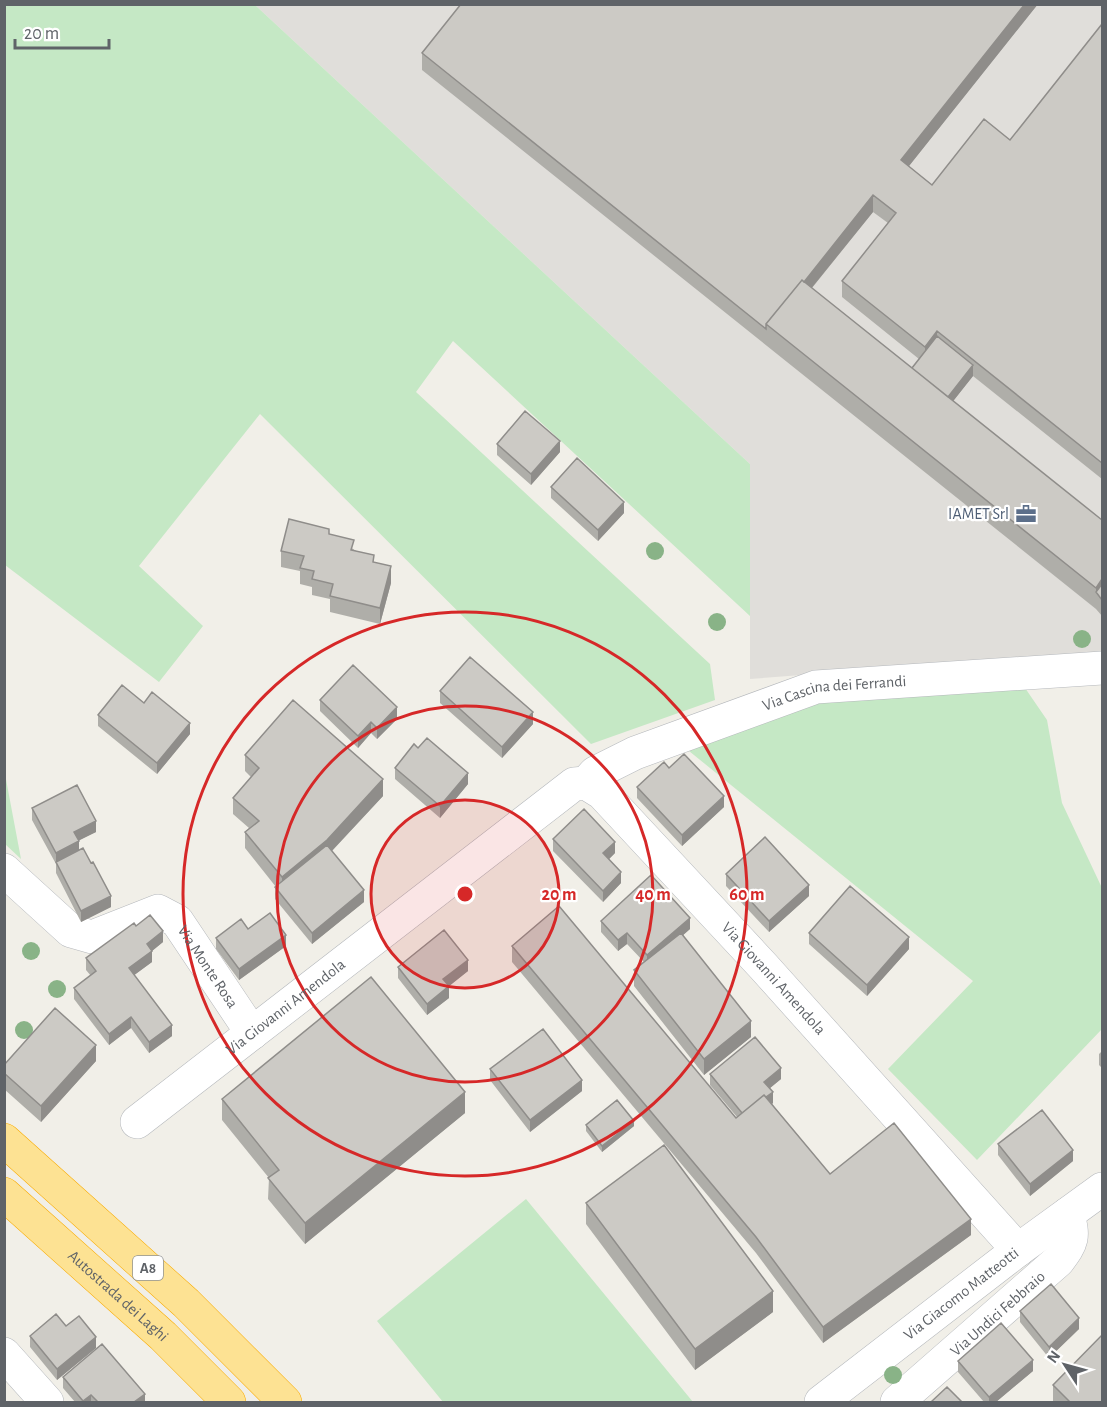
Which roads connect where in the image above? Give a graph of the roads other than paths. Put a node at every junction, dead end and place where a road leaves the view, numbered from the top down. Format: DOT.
graph roads {
  1 [pos="1102,668"];
  2 [pos="586,783"];
  3 [pos="4,870"];
  4 [pos="252,1033"];
  5 [pos="137,1122"];
  6 [pos="4,1140"];
  7 [pos="1102,1189"];
  8 [pos="4,1194"];
  9 [pos="1068,1214"];
  10 [pos="1018,1250"];
  11 [pos="4,1354"];
  12 [pos="47,1402"];
  13 [pos="229,1402"];
  14 [pos="285,1402"];
  15 [pos="821,1402"];
  16 [pos="897,1402"];
  1 -- 2 [label="street, Via Cascina dei Ferrandi"];
  2 -- 4 [label="street, Via Giovanni Amendola"];
  2 -- 10 [label="street, Via Giovanni Amendola"];
  3 -- 4 [label="street, Via Monte Rosa"];
  4 -- 5 [label="street, Via Giovanni Amendola"];
  6 -- 14 [label="highway, A8"];
  7 -- 9 [label="street, Via Giacomo Matteotti"];
  8 -- 13 [label="highway, Autostrada dei Laghi / A8"];
  9 -- 10 [label="street, Via Giacomo Matteotti"];
  9 -- 16 [label="street, Via Undici Febbraio"];
  10 -- 15 [label="street, Via Giacomo Matteotti"];
  11 -- 12 [label="street"];
}
